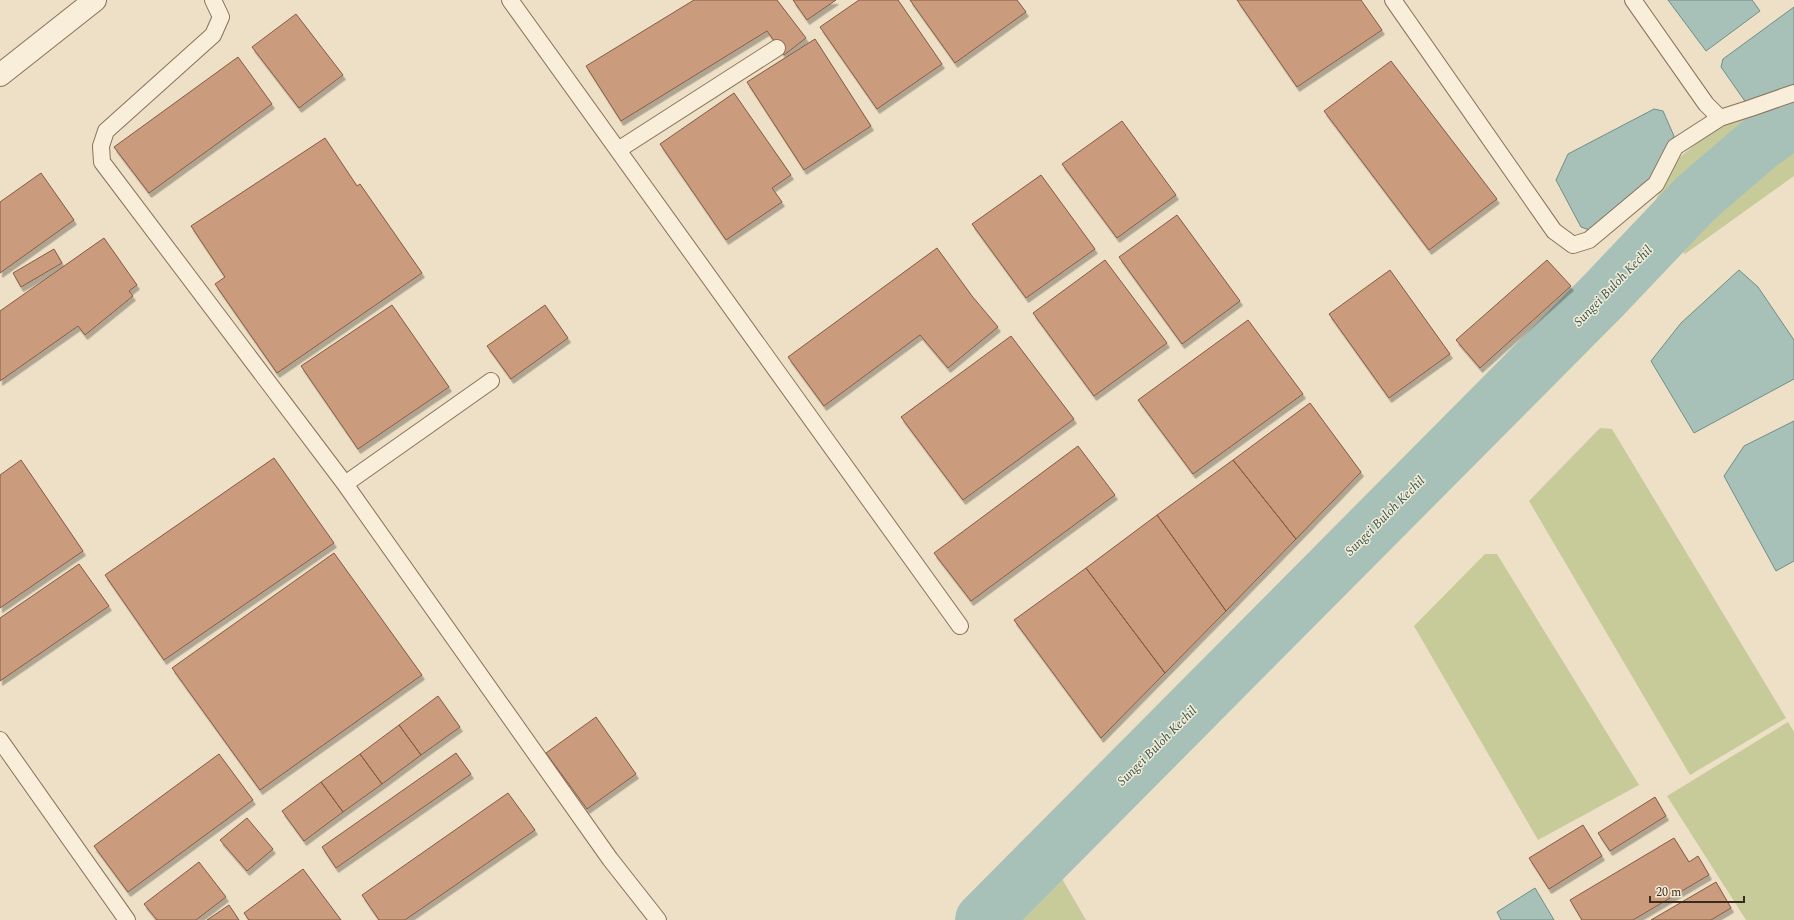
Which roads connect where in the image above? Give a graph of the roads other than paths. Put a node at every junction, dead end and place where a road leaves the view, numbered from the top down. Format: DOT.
graph roads {
  1 [pos="95,0"];
  2 [pos="213,0"];
  3 [pos="510,0"];
  4 [pos="1393,0"];
  5 [pos="1633,0"];
  6 [pos="777,48"];
  7 [pos="0,75"];
  8 [pos="1794,92"];
  9 [pos="1720,118"];
  10 [pos="618,150"];
  11 [pos="491,381"];
  12 [pos="345,484"];
  13 [pos="960,626"];
  14 [pos="0,740"];
  15 [pos="127,920"];
  16 [pos="658,920"];
  1 -- 7 [label="street"];
  2 -- 12 [label="lane"];
  3 -- 10 [label="lane"];
  4 -- 9 [label="lane"];
  5 -- 9 [label="lane"];
  6 -- 10 [label="lane"];
  8 -- 9 [label="lane"];
  10 -- 13 [label="lane"];
  11 -- 12 [label="lane"];
  12 -- 16 [label="lane"];
  14 -- 15 [label="lane"];
}
